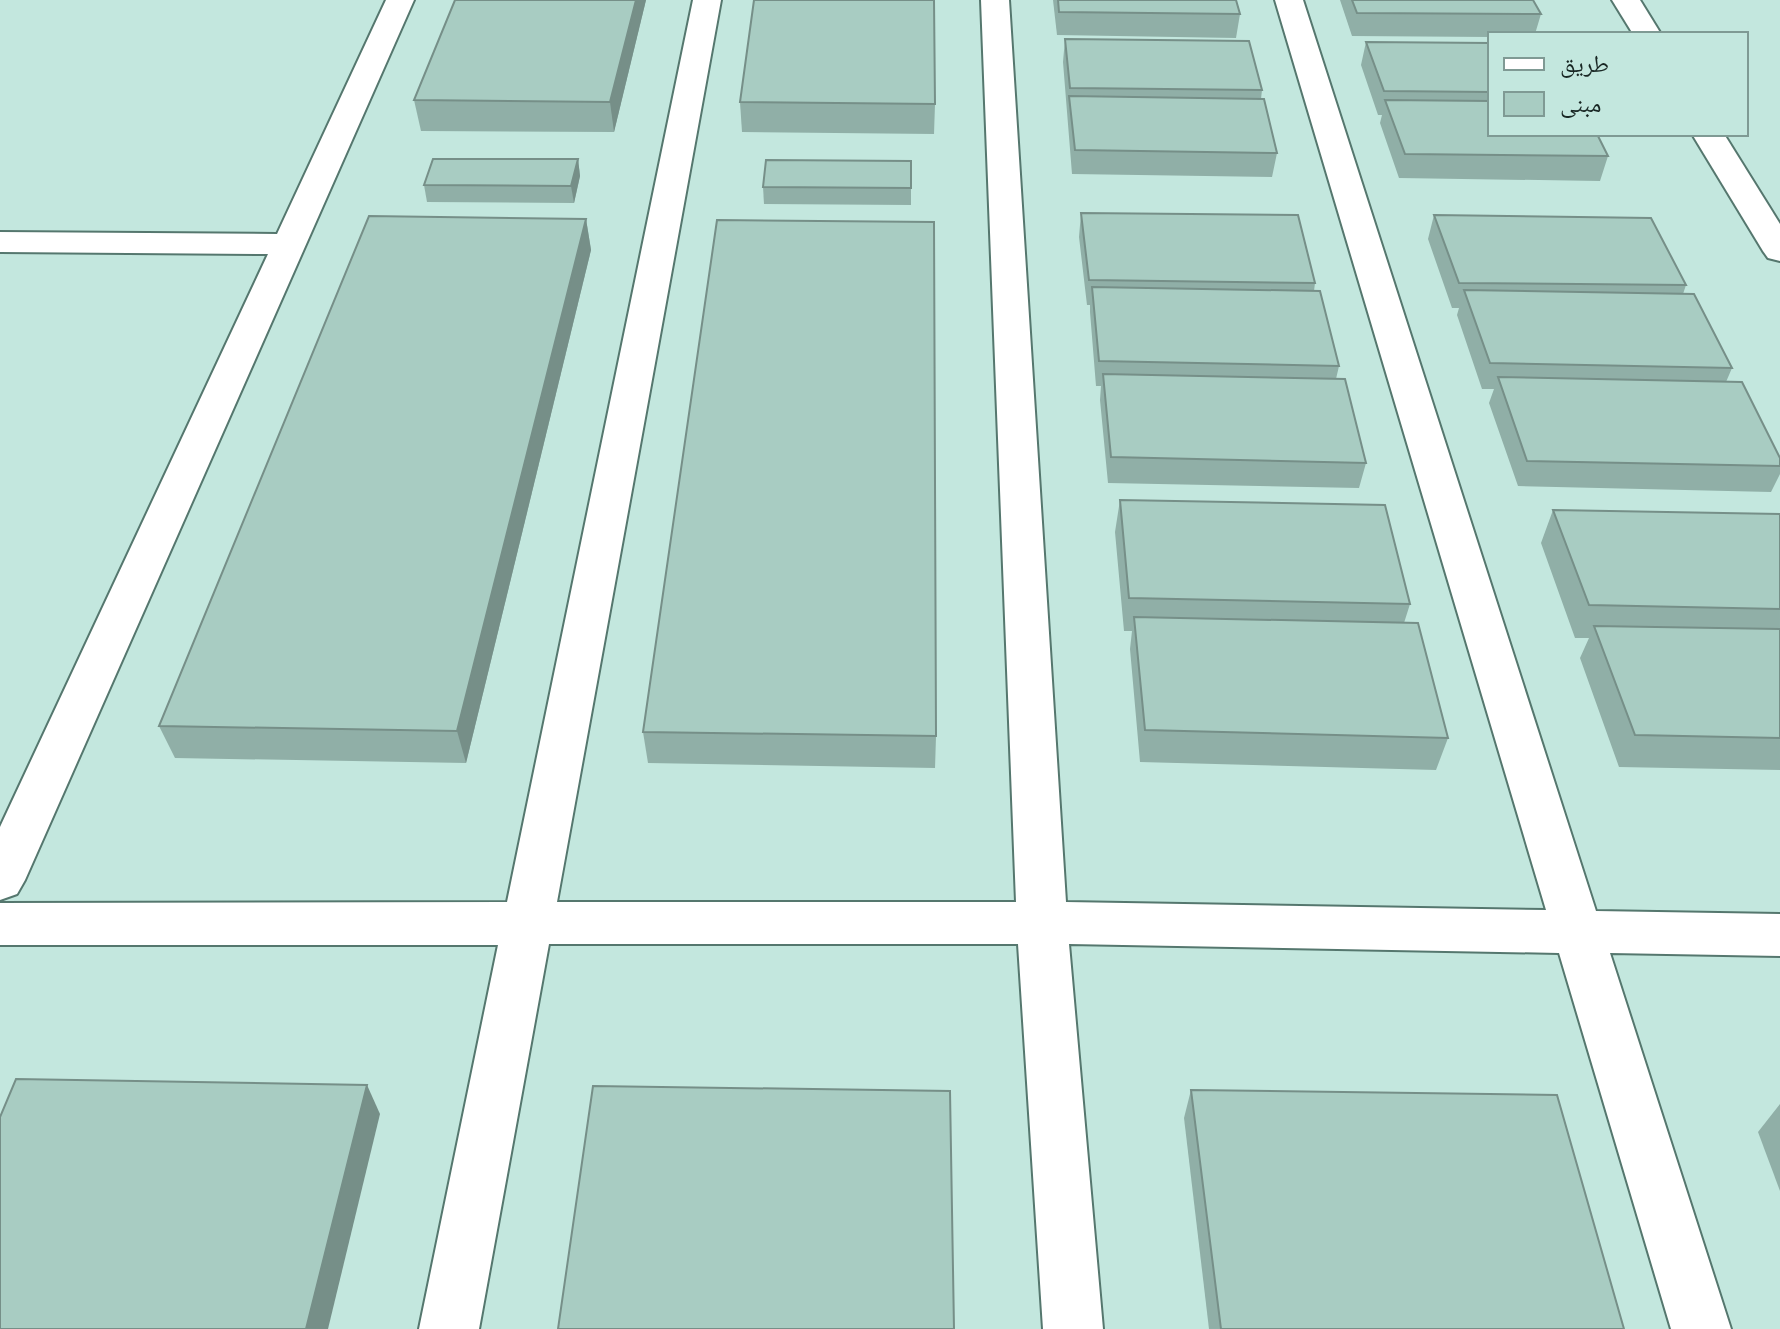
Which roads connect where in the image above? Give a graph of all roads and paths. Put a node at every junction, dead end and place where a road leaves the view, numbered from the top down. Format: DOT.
graph roads {
  1 [pos="400,0"];
  2 [pos="707,0"];
  3 [pos="995,0"];
  4 [pos="1289,0"];
  5 [pos="1626,0"];
  6 [pos="1646,32"];
  7 [pos="1709,136"];
  8 [pos="0,242"];
  9 [pos="288,244"];
  10 [pos="1780,251"];
  11 [pos="0,880"];
  12 [pos="525,923"];
  13 [pos="1042,923"];
  14 [pos="0,924"];
  15 [pos="1574,930"];
  16 [pos="1780,935"];
  17 [pos="449,1329"];
  18 [pos="1073,1329"];
  19 [pos="1701,1329"];
  1 -- 9 [label="street"];
  2 -- 12 [label="street"];
  3 -- 13 [label="street"];
  4 -- 15 [label="street"];
  5 -- 6 [label="street"];
  7 -- 10 [label="street"];
  8 -- 9 [label="street"];
  9 -- 11 [label="street"];
  12 -- 13 [label="street"];
  12 -- 14 [label="street"];
  12 -- 17 [label="street"];
  13 -- 15 [label="street"];
  13 -- 18 [label="street"];
  15 -- 16 [label="street"];
  15 -- 19 [label="street"];
}
